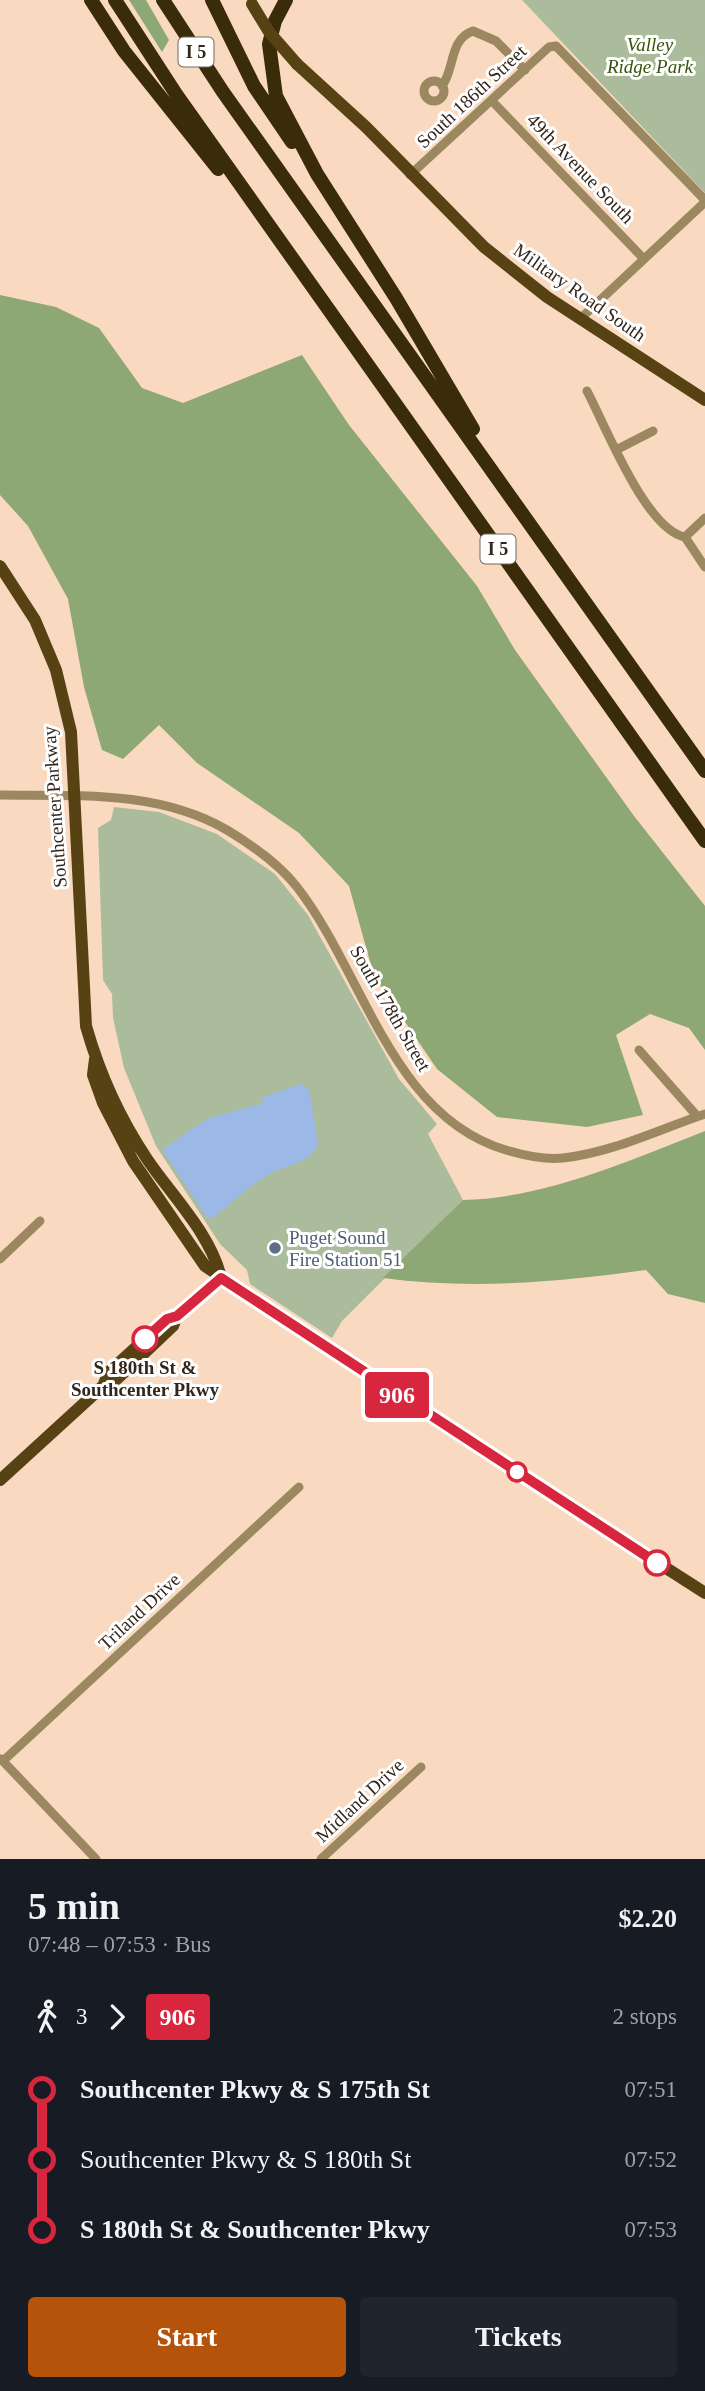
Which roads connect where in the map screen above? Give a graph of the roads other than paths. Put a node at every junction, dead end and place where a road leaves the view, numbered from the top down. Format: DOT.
graph roads {
  1 [pos="90,0"];
  2 [pos="115,0"];
  3 [pos="163,0"];
  4 [pos="212,0"];
  5 [pos="286,0"];
  6 [pos="250,2"];
  7 [pos="525,70"];
  8 [pos="442,86"];
  9 [pos="492,101"];
  10 [pos="317,174"];
  11 [pos="411,175"];
  12 [pos="705,201"];
  13 [pos="290,256"];
  14 [pos="644,259"];
  15 [pos="580,319"];
  16 [pos="587,391"];
  17 [pos="705,400"];
  18 [pos="653,431"];
  19 [pos="618,449"];
  20 [pos="506,489"];
  21 [pos="705,518"];
  22 [pos="685,537"];
  23 [pos="0,566"];
  24 [pos="705,567"];
  25 [pos="705,771"];
  26 [pos="0,795"];
  27 [pos="75,796"];
  28 [pos="705,841"];
  29 [pos="639,1050"];
  30 [pos="701,1115"];
  31 [pos="40,1221"];
  32 [pos="0,1259"];
  33 [pos="221,1278"];
  34 [pos="0,1480"];
  35 [pos="299,1488"];
  36 [pos="705,1593"];
  37 [pos="1,1760"];
  38 [pos="421,1767"];
  39 [pos="96,1859"];
  40 [pos="321,1859"];
  1 -- 13 [label="highway"];
  2 -- 13 [label="highway, I 5"];
  3 -- 20 [label="highway, I 5"];
  4 -- 10 [label="highway"];
  5 -- 10 [label="highway"];
  6 -- 11 [label="main road, Military Road South, bridge"];
  7 -- 8 [label="street"];
  7 -- 9 [label="street, South 186th Street"];
  7 -- 12 [label="street, South 186th Street"];
  9 -- 11 [label="street, South 186th Street"];
  9 -- 14 [label="street, 49th Avenue South"];
  10 -- 20 [label="highway"];
  11 -- 15 [label="main road, Military Road South"];
  12 -- 14 [label="street"];
  13 -- 28 [label="highway, I 5"];
  14 -- 15 [label="street"];
  15 -- 17 [label="main road, Military Road South"];
  16 -- 19 [label="street"];
  18 -- 19 [label="street"];
  19 -- 22 [label="street"];
  20 -- 25 [label="highway, I 5"];
  21 -- 22 [label="street"];
  22 -- 24 [label="street"];
  23 -- 27 [label="main road, Southcenter Parkway"];
  26 -- 27 [label="street, South 178th Street"];
  27 -- 30 [label="street, South 178th Street"];
  27 -- 33 [label="main road, Southcenter Parkway"];
  29 -- 30 [label="street"];
  31 -- 32 [label="street"];
  33 -- 34 [label="main road"];
  33 -- 36 [label="main road, Southcenter Parkway"];
  35 -- 37 [label="street, Triland Drive"];
  37 -- 39 [label="street"];
  38 -- 40 [label="street, Midland Drive"];
}
